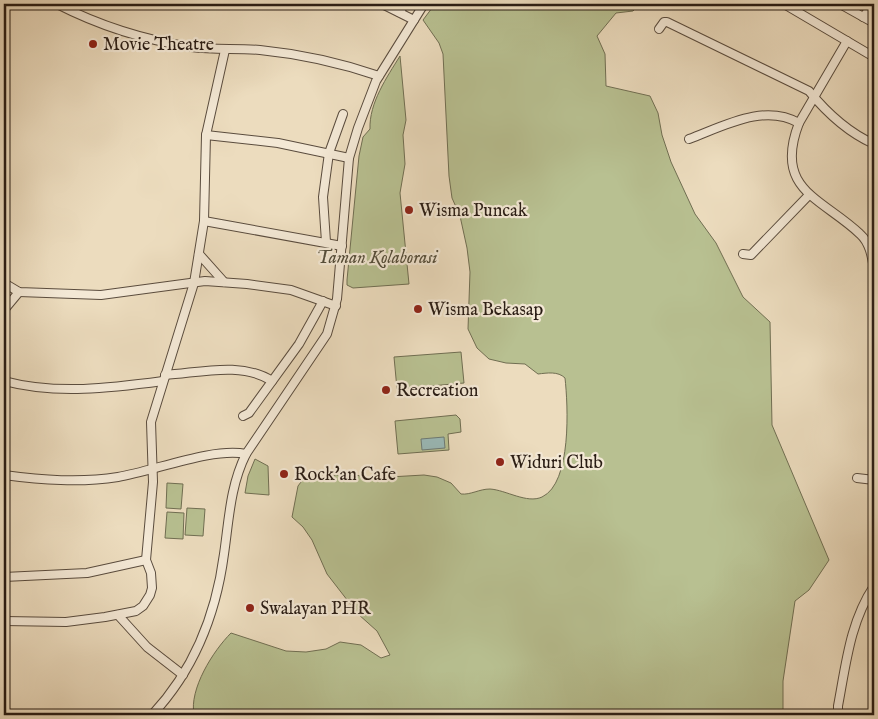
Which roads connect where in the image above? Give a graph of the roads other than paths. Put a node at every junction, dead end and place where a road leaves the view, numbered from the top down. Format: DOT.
graph roads {
  1 [pos="57,4"];
  2 [pos="382,4"];
  3 [pos="405,4"];
  4 [pos="424,4"];
  5 [pos="784,4"];
  6 [pos="840,4"];
  7 [pos="874,4"];
  8 [pos="399,12"];
  9 [pos="863,17"];
  10 [pos="414,20"];
  11 [pos="874,24"];
  12 [pos="659,29"];
  13 [pos="848,41"];
  14 [pos="225,50"];
  15 [pos="874,56"];
  16 [pos="379,76"];
  17 [pos="814,99"];
  18 [pos="343,114"];
  19 [pos="799,123"];
  20 [pos="206,135"];
  21 [pos="689,139"];
  22 [pos="874,144"];
  23 [pos="329,153"];
  24 [pos="349,158"];
  25 [pos="809,195"];
  26 [pos="204,220"];
  27 [pos="326,242"];
  28 [pos="342,246"];
  29 [pos="199,254"];
  30 [pos="744,254"];
  31 [pos="874,269"];
  32 [pos="224,282"];
  33 [pos="4,283"];
  34 [pos="194,283"];
  35 [pos="19,292"];
  36 [pos="323,301"];
  37 [pos="336,306"];
  38 [pos="4,310"];
  39 [pos="164,378"];
  40 [pos="4,381"];
  41 [pos="272,381"];
  42 [pos="243,416"];
  43 [pos="246,454"];
  44 [pos="152,470"];
  45 [pos="4,475"];
  46 [pos="857,478"];
  47 [pos="874,480"];
  48 [pos="146,560"];
  49 [pos="4,577"];
  50 [pos="874,586"];
  51 [pos="136,611"];
  52 [pos="118,615"];
  53 [pos="4,621"];
  54 [pos="130,628"];
  55 [pos="183,674"];
  56 [pos="874,707"];
  57 [pos="154,715"];
  58 [pos="838,715"];
  59 [pos="871,715"];
  1 -- 14 [label="street"];
  2 -- 8 [label="street"];
  3 -- 8 [label="street"];
  4 -- 10 [label="street"];
  5 -- 13 [label="street"];
  6 -- 9 [label="street"];
  7 -- 9 [label="street"];
  8 -- 10 [label="street"];
  9 -- 11 [label="street"];
  10 -- 16 [label="street"];
  12 -- 17 [label="street"];
  13 -- 15 [label="street"];
  13 -- 17 [label="street"];
  14 -- 16 [label="street"];
  14 -- 20 [label="street"];
  16 -- 24 [label="street"];
  17 -- 19 [label="street"];
  17 -- 22 [label="street"];
  18 -- 23 [label="street"];
  19 -- 21 [label="street"];
  19 -- 25 [label="street"];
  20 -- 23 [label="street"];
  20 -- 26 [label="street"];
  23 -- 24 [label="street"];
  23 -- 27 [label="street"];
  24 -- 28 [label="street"];
  25 -- 30 [label="street"];
  25 -- 31 [label="street"];
  26 -- 27 [label="street"];
  26 -- 29 [label="street"];
  27 -- 28 [label="street"];
  28 -- 37 [label="street"];
  29 -- 32 [label="street"];
  29 -- 34 [label="street"];
  32 -- 34 [label="street"];
  32 -- 36 [label="street"];
  33 -- 35 [label="street"];
  34 -- 35 [label="street"];
  34 -- 39 [label="street"];
  35 -- 38 [label="street"];
  36 -- 37 [label="street"];
  36 -- 41 [label="street"];
  37 -- 43 [label="street"];
  39 -- 40 [label="street"];
  39 -- 41 [label="street"];
  39 -- 44 [label="street"];
  41 -- 42 [label="street"];
  43 -- 44 [label="street"];
  43 -- 55 [label="street"];
  44 -- 45 [label="street"];
  44 -- 48 [label="street"];
  46 -- 47 [label="street"];
  48 -- 49 [label="street"];
  48 -- 51 [label="street"];
  50 -- 58 [label="street"];
  51 -- 52 [label="street"];
  51 -- 54 [label="street"];
  52 -- 53 [label="street"];
  52 -- 54 [label="street"];
  54 -- 55 [label="street"];
  55 -- 57 [label="street"];
  56 -- 59 [label="street"];
}
